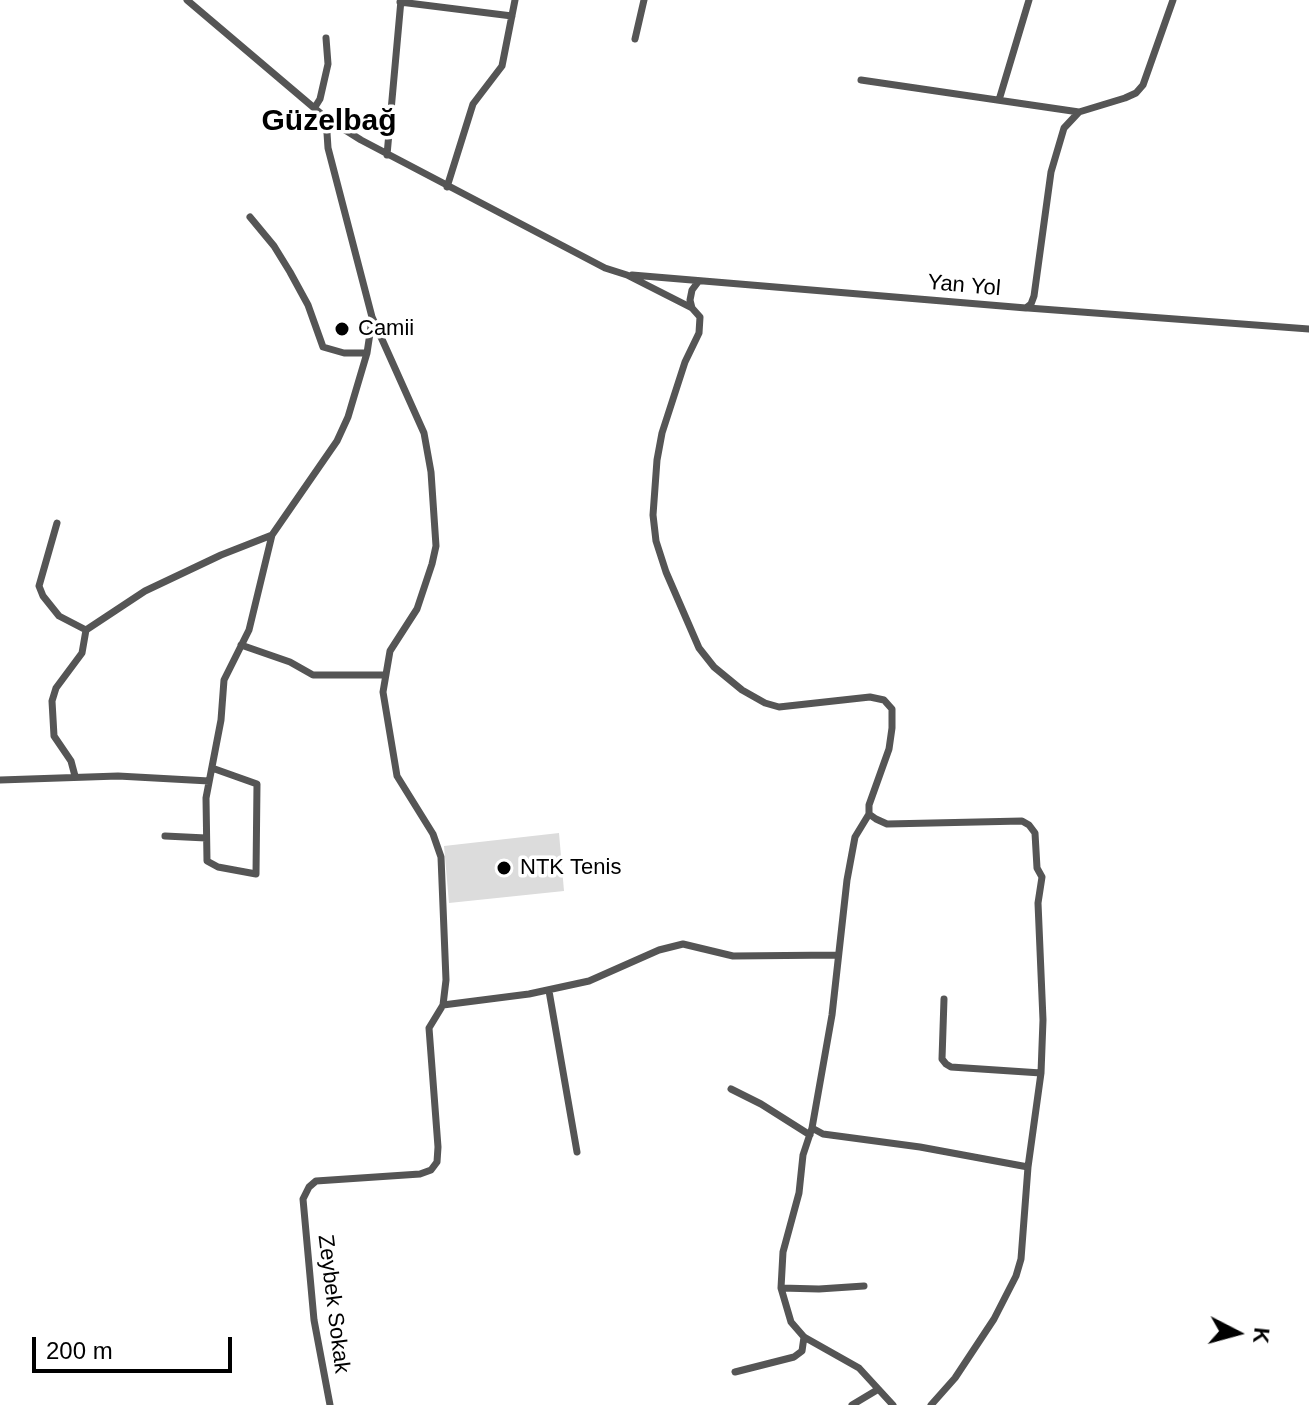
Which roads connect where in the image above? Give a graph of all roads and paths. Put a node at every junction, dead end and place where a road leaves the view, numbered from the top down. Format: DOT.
graph roads {
  1 [pos="187,0"];
  2 [pos="515,0"];
  3 [pos="644,0"];
  4 [pos="1029,0"];
  5 [pos="1173,0"];
  6 [pos="400,1"];
  7 [pos="512,16"];
  8 [pos="326,38"];
  9 [pos="635,39"];
  10 [pos="861,80"];
  11 [pos="999,100"];
  12 [pos="315,107"];
  13 [pos="1079,112"];
  14 [pos="326,118"];
  15 [pos="387,155"];
  16 [pos="447,187"];
  17 [pos="250,217"];
  18 [pos="627,275"];
  19 [pos="698,282"];
  20 [pos="692,308"];
  21 [pos="1026,308"];
  22 [pos="372,317"];
  23 [pos="1309,329"];
  24 [pos="367,353"];
  25 [pos="57,523"];
  26 [pos="272,535"];
  27 [pos="86,630"];
  28 [pos="241,645"];
  29 [pos="384,675"];
  30 [pos="212,768"];
  31 [pos="75,776"];
  32 [pos="0,780"];
  33 [pos="209,781"];
  34 [pos="869,814"];
  35 [pos="165,836"];
  36 [pos="206,838"];
  37 [pos="838,955"];
  38 [pos="549,991"];
  39 [pos="944,999"];
  40 [pos="443,1005"];
  41 [pos="1041,1073"];
  42 [pos="731,1089"];
  43 [pos="811,1132"];
  44 [pos="577,1152"];
  45 [pos="1028,1167"];
  46 [pos="864,1286"];
  47 [pos="781,1288"];
  48 [pos="804,1337"];
  49 [pos="735,1372"];
  50 [pos="877,1390"];
  51 [pos="330,1405"];
  52 [pos="852,1405"];
  53 [pos="893,1405"];
  54 [pos="931,1405"];
  1 -- 12 [label="street"];
  2 -- 7 [label="street"];
  3 -- 9 [label="street"];
  4 -- 11 [label="street"];
  5 -- 13 [label="street"];
  6 -- 7 [label="street"];
  6 -- 15 [label="street"];
  7 -- 16 [label="street"];
  8 -- 12 [label="street"];
  10 -- 11 [label="street"];
  11 -- 13 [label="street"];
  12 -- 14 [label="street"];
  13 -- 21 [label="street, Yan Yol"];
  14 -- 15 [label="street"];
  14 -- 22 [label="street, Zeybek Sokak"];
  15 -- 16 [label="street"];
  16 -- 18 [label="street"];
  17 -- 24 [label="street"];
  18 -- 19 [label="street, Yan Yol"];
  18 -- 20 [label="street"];
  19 -- 20 [label="street"];
  19 -- 21 [label="street, Yan Yol"];
  20 -- 34 [label="street"];
  21 -- 23 [label="street"];
  22 -- 24 [label="street"];
  22 -- 29 [label="street, Zeybek Sokak"];
  24 -- 26 [label="street"];
  25 -- 27 [label="street"];
  26 -- 27 [label="street"];
  26 -- 28 [label="street"];
  27 -- 31 [label="street"];
  28 -- 29 [label="street"];
  28 -- 30 [label="street"];
  29 -- 40 [label="street, Zeybek Sokak"];
  30 -- 33 [label="street"];
  30 -- 36 [label="street"];
  31 -- 32 [label="street"];
  31 -- 33 [label="street"];
  33 -- 36 [label="street"];
  34 -- 37 [label="street"];
  34 -- 41 [label="street"];
  35 -- 36 [label="street"];
  37 -- 38 [label="street"];
  37 -- 43 [label="street"];
  38 -- 40 [label="street"];
  38 -- 44 [label="street"];
  39 -- 41 [label="street"];
  40 -- 51 [label="street, Zeybek Sokak"];
  41 -- 45 [label="street"];
  42 -- 43 [label="street"];
  43 -- 45 [label="street"];
  43 -- 47 [label="street"];
  45 -- 54 [label="street"];
  46 -- 47 [label="street"];
  47 -- 48 [label="street"];
  48 -- 49 [label="street"];
  48 -- 50 [label="street"];
  50 -- 52 [label="street"];
  50 -- 53 [label="street"];
}
